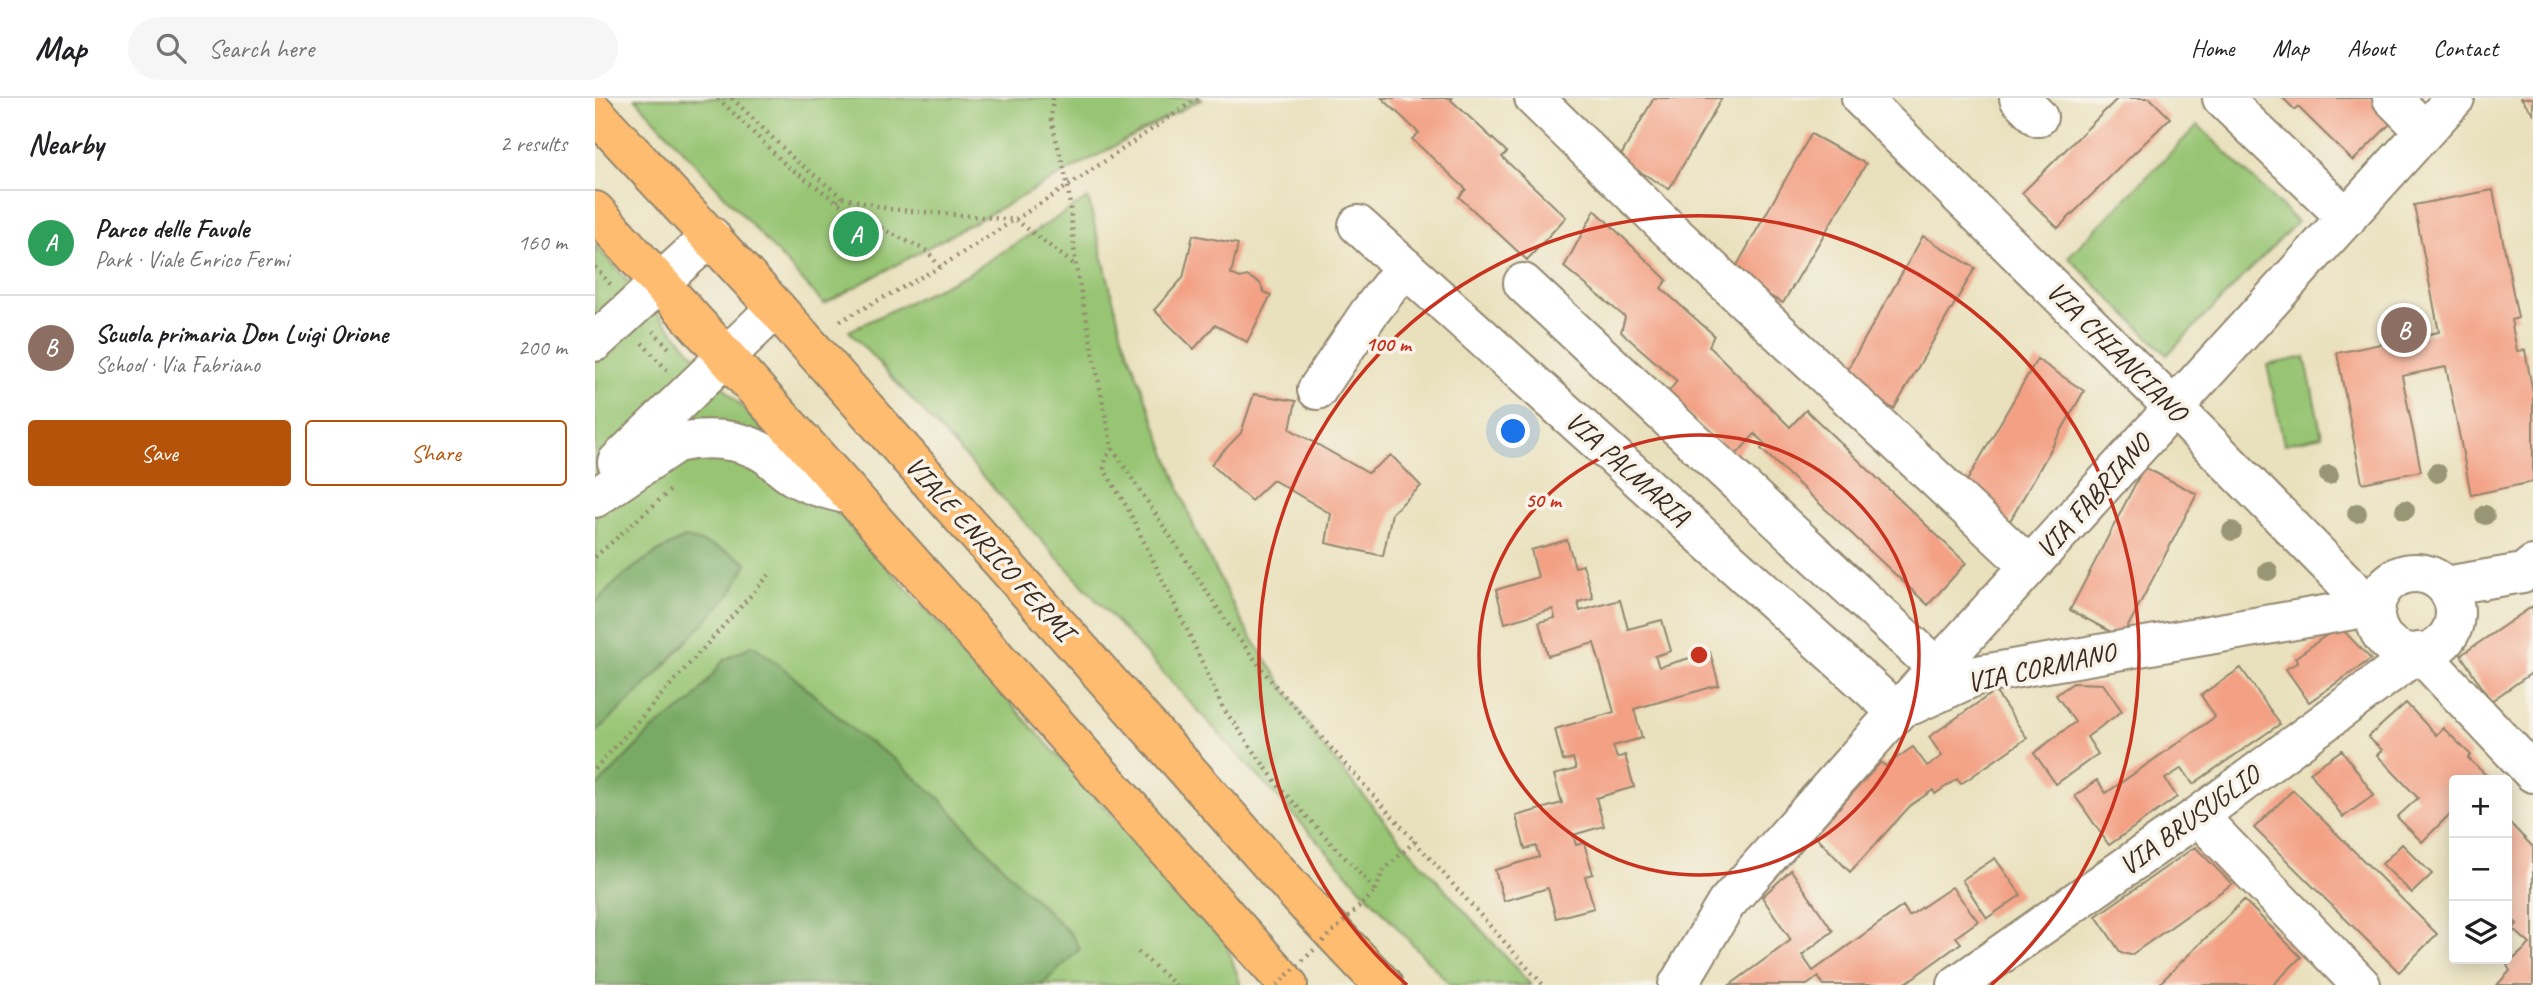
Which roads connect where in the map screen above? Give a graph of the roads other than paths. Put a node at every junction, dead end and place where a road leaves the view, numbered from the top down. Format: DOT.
graph roads {
  1 [pos="1534,98"];
  2 [pos="2222,98"];
  3 [pos="2392,98"];
  4 [pos="2455,98"];
  5 [pos="1868,101"];
  6 [pos="595,113"];
  7 [pos="2425,131"];
  8 [pos="595,211"];
  9 [pos="2347,218"];
  10 [pos="1357,225"];
  11 [pos="711,236"];
  12 [pos="1405,267"];
  13 [pos="1523,283"];
  14 [pos="661,284"];
  15 [pos="776,308"];
  16 [pos="595,342"];
  17 [pos="726,356"];
  18 [pos="1317,390"];
  19 [pos="2173,407"];
  20 [pos="595,483"];
  21 [pos="851,495"];
  22 [pos="595,498"];
  23 [pos="2533,565"];
  24 [pos="2029,566"];
  25 [pos="2445,586"];
  26 [pos="2373,607"];
  27 [pos="2419,652"];
  28 [pos="1937,668"];
  29 [pos="1897,712"];
  30 [pos="2533,773"];
  31 [pos="2198,816"];
  32 [pos="1959,984"];
  33 [pos="1288,985"];
  34 [pos="1383,985"];
  35 [pos="1678,985"];
  36 [pos="2361,985"];
  1 -- 24 [label="street"];
  2 -- 9 [label="street"];
  3 -- 7 [label="street"];
  4 -- 7 [label="street, VIA FABRIANO"];
  5 -- 19 [label="street, VIA CHIANCIANO"];
  6 -- 11 [label="main road, VIALE ENRICO FERMI"];
  7 -- 9 [label="street, VIA FABRIANO"];
  8 -- 14 [label="main road"];
  9 -- 19 [label="street, VIA FABRIANO"];
  10 -- 12 [label="street, VIA PALMARIA"];
  11 -- 14 [label="street"];
  11 -- 15 [label="main road, VIALE ENRICO FERMI"];
  12 -- 18 [label="street"];
  12 -- 29 [label="street, VIA PALMARIA"];
  13 -- 28 [label="street"];
  14 -- 16 [label="street"];
  14 -- 17 [label="main road"];
  15 -- 17 [label="street"];
  15 -- 34 [label="main road, VIALE ENRICO FERMI"];
  17 -- 20 [label="street"];
  17 -- 21 [label="main road"];
  19 -- 24 [label="street, VIA FABRIANO"];
  19 -- 26 [label="street, VIA CHIANCIANO"];
  21 -- 22 [label="street"];
  21 -- 33 [label="main road"];
  23 -- 25 [label="street"];
  24 -- 28 [label="street, VIA FABRIANO"];
  25 -- 26 [label="street"];
  25 -- 27 [label="street, VIA BRUSUGLIO"];
  26 -- 27 [label="street"];
  26 -- 29 [label="street, VIA CORMANO"];
  27 -- 30 [label="street"];
  27 -- 31 [label="street, VIA BRUSUGLIO"];
  28 -- 29 [label="street, VIA FABRIANO"];
  29 -- 35 [label="street, VIA CORMANO"];
  31 -- 32 [label="street, VIA BRUSUGLIO"];
  31 -- 36 [label="street"];
}
